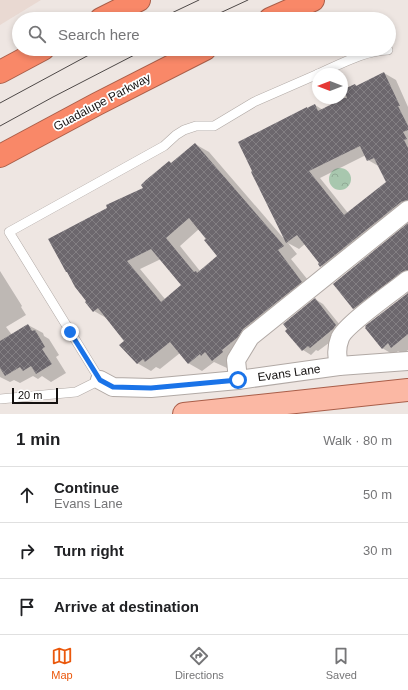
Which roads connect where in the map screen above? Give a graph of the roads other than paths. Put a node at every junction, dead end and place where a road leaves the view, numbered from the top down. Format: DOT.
graph roads {
  1 [pos="139,0"];
  2 [pos="314,0"];
  3 [pos="115,12"];
  4 [pos="286,12"];
  5 [pos="30,56"];
  6 [pos="191,56"];
  7 [pos="360,56"];
  8 [pos="332,68"];
  9 [pos="0,72"];
  10 [pos="312,77"];
  11 [pos="0,156"];
  12 [pos="408,210"];
  13 [pos="408,280"];
  14 [pos="408,361"];
  15 [pos="338,366"];
  16 [pos="100,380"];
  17 [pos="238,380"];
  18 [pos="408,390"];
  19 [pos="0,398"];
  20 [pos="184,414"];
  1 -- 3 [label="highway"];
  2 -- 4 [label="highway"];
  5 -- 9 [label="highway"];
  6 -- 11 [label="highway, Guadalupe Parkway"];
  7 -- 8 [label="lane"];
  10 -- 16 [label="lane"];
  12 -- 17 [label="street"];
  13 -- 15 [label="street"];
  14 -- 15 [label="street, Evans Lane"];
  15 -- 17 [label="street, Evans Lane"];
  16 -- 17 [label="street, Evans Lane"];
  16 -- 19 [label="lane"];
  18 -- 20 [label="main road"];
}
